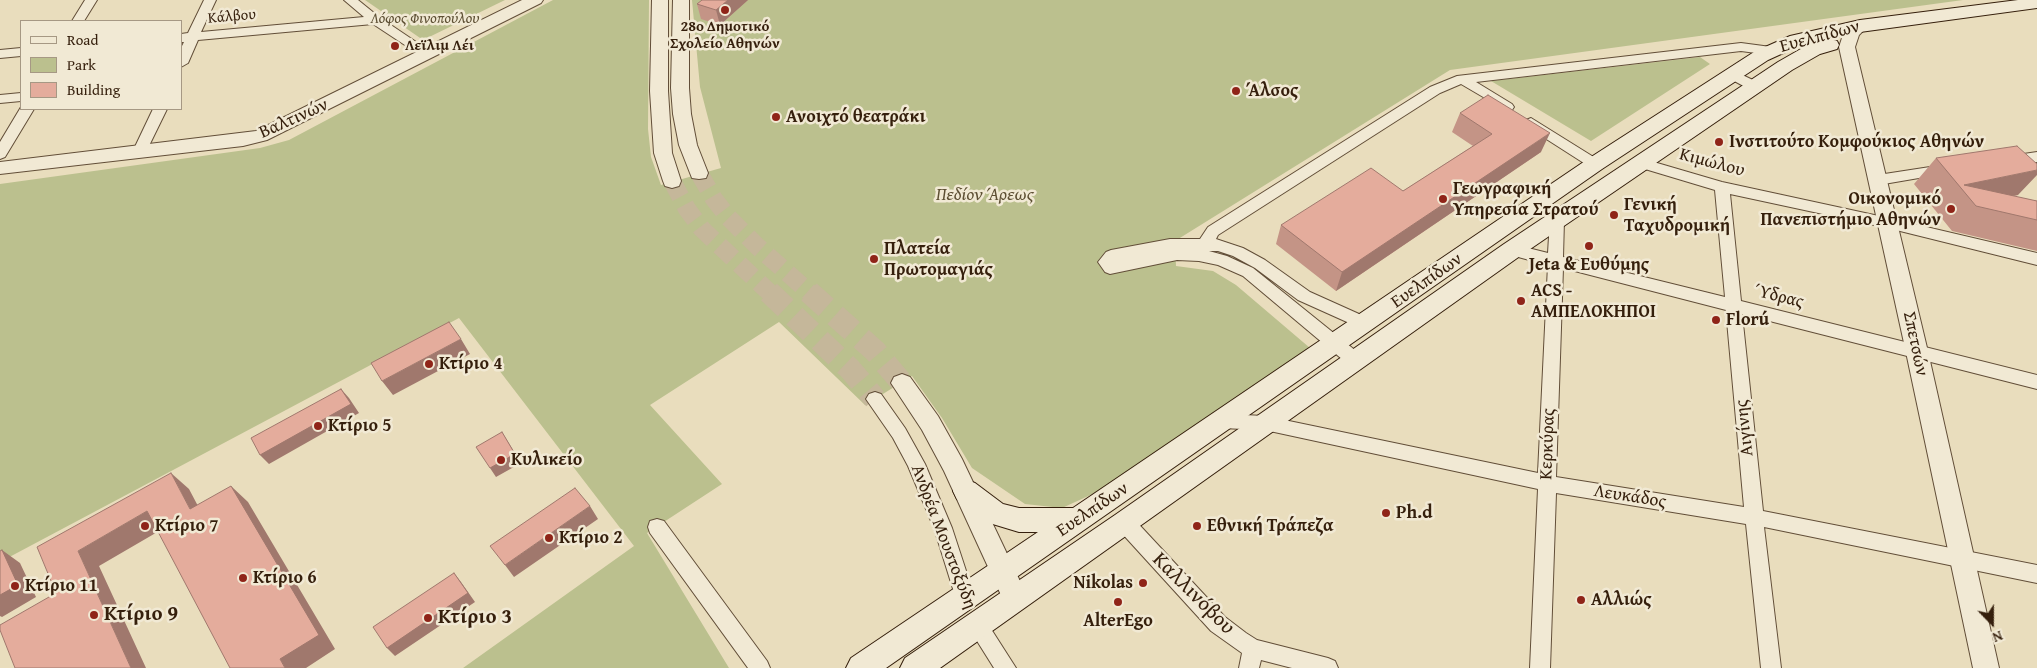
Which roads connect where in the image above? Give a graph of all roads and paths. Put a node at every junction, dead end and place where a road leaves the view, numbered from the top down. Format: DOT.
graph roads {
  1 [pos="91,0"];
  2 [pos="210,0"];
  3 [pos="350,0"];
  4 [pos="512,0"];
  5 [pos="535,0"];
  6 [pos="660,0"];
  7 [pos="681,0"];
  8 [pos="2037,3"];
  9 [pos="2037,13"];
  10 [pos="79,20"];
  11 [pos="375,20"];
  12 [pos="1860,26"];
  13 [pos="187,37"];
  14 [pos="1848,40"];
  15 [pos="1771,50"];
  16 [pos="423,51"];
  17 [pos="20,52"];
  18 [pos="0,54"];
  19 [pos="182,59"];
  20 [pos="1732,74"];
  21 [pos="1462,79"];
  22 [pos="1754,86"];
  23 [pos="20,97"];
  24 [pos="0,100"];
  25 [pos="26,110"];
  26 [pos="160,110"];
  27 [pos="142,146"];
  28 [pos="0,154"];
  29 [pos="2037,156"];
  30 [pos="0,158"];
  31 [pos="1998,162"];
  32 [pos="1640,163"];
  33 [pos="1595,164"];
  34 [pos="0,168"];
  35 [pos="1959,168"];
  36 [pos="699,173"];
  37 [pos="1878,180"];
  38 [pos="672,181"];
  39 [pos="1722,187"];
  40 [pos="1556,220"];
  41 [pos="1888,223"];
  42 [pos="1201,250"];
  43 [pos="1512,250"];
  44 [pos="2037,259"];
  45 [pos="1555,260"];
  46 [pos="1732,305"];
  47 [pos="1364,325"];
  48 [pos="1335,345"];
  49 [pos="1917,352"];
  50 [pos="1355,360"];
  51 [pos="2037,382"];
  52 [pos="902,383"];
  53 [pos="875,399"];
  54 [pos="1222,421"];
  55 [pos="1265,423"];
  56 [pos="1547,483"];
  57 [pos="966,491"];
  58 [pos="1754,517"];
  59 [pos="1079,520"];
  60 [pos="1125,523"];
  61 [pos="657,527"];
  62 [pos="1962,560"];
  63 [pos="1002,572"];
  64 [pos="2037,574"];
  65 [pos="962,590"];
  66 [pos="1015,598"];
  67 [pos="977,624"];
  68 [pos="1254,648"];
  69 [pos="760,668"];
  70 [pos="861,668"];
  71 [pos="915,668"];
  72 [pos="1006,668"];
  73 [pos="1249,668"];
  74 [pos="1328,668"];
  75 [pos="1540,668"];
  76 [pos="1771,668"];
  77 [pos="1986,668"];
  1 -- 10 [label="street"];
  2 -- 13 [label="street"];
  3 -- 11 [label="street"];
  4 -- 16 [label="street, Βαλτινών"];
  5 -- 16 [label="street, Βαλτινών"];
  6 -- 38 [label="street"];
  7 -- 36 [label="street"];
  8 -- 12 [label="main road, Ευελπίδων"];
  9 -- 14 [label="main road, Ευελπίδων"];
  11 -- 13 [label="street, Κάλβου"];
  11 -- 16 [label="street"];
  12 -- 14 [label="street"];
  12 -- 15 [label="main road, Ευελπίδων"];
  13 -- 19 [label="street"];
  14 -- 22 [label="main road, Ευελπίδων"];
  14 -- 37 [label="street, Σπετσών"];
  15 -- 20 [label="main road, Ευελπίδων"];
  15 -- 21 [label="street"];
  16 -- 27 [label="street, Βαλτινών"];
  17 -- 18 [label="street"];
  20 -- 22 [label="street"];
  20 -- 33 [label="main road, Ευελπίδων"];
  21 -- 33 [label="street"];
  21 -- 42 [label="street"];
  22 -- 32 [label="main road, Ευελπίδων"];
  23 -- 24 [label="street"];
  25 -- 28 [label="street"];
  26 -- 27 [label="street"];
  27 -- 30 [label="street, Βαλτινών"];
  27 -- 34 [label="street, Βαλτινών"];
  29 -- 31 [label="street"];
  32 -- 39 [label="street, Κιμώλου"];
  32 -- 40 [label="main road, Ευελπίδων"];
  33 -- 47 [label="main road, Ευελπίδων"];
  35 -- 37 [label="street"];
  37 -- 41 [label="street, Σπετσών"];
  39 -- 41 [label="street, Κιμώλου"];
  39 -- 46 [label="street, Αιγίνης"];
  40 -- 43 [label="main road, Ευελπίδων"];
  40 -- 45 [label="street, Κερκύρας"];
  41 -- 44 [label="street, Κιμώλου"];
  41 -- 49 [label="street, Σπετσών"];
  42 -- 42 [label="street"];
  42 -- 47 [label="street"];
  42 -- 48 [label="street"];
  43 -- 45 [label="street, Ύδρας"];
  43 -- 50 [label="main road, Ευελπίδων"];
  45 -- 46 [label="street, Ύδρας"];
  45 -- 56 [label="street, Κερκύρας"];
  46 -- 49 [label="street, Ύδρας"];
  46 -- 58 [label="street, Αιγίνης"];
  47 -- 48 [label="main road, Ευελπίδων"];
  48 -- 50 [label="street"];
  48 -- 54 [label="main road, Ευελπίδων"];
  49 -- 51 [label="street, Ύδρας"];
  49 -- 62 [label="street, Σπετσών"];
  50 -- 55 [label="main road, Ευελπίδων"];
  52 -- 57 [label="street, Ανδρέα Μουστοξύδη"];
  53 -- 65 [label="street, Ανδρέα Μουστοξύδη"];
  54 -- 55 [label="street, Λευκάδος"];
  54 -- 59 [label="main road, Ευελπίδων"];
  55 -- 56 [label="street, Λευκάδος"];
  55 -- 60 [label="main road, Ευελπίδων"];
  56 -- 58 [label="street, Λευκάδος"];
  56 -- 75 [label="street, Κερκύρας"];
  57 -- 59 [label="main road"];
  57 -- 63 [label="street, Ανδρέα Μουστοξύδη"];
  58 -- 62 [label="street, Λευκάδος"];
  58 -- 76 [label="street, Αιγίνης"];
  59 -- 63 [label="main road, Ευελπίδων"];
  60 -- 66 [label="main road, Ευελπίδων"];
  60 -- 68 [label="street, Καλλινόβου"];
  61 -- 69 [label="street"];
  62 -- 64 [label="street, Λευκάδος"];
  62 -- 77 [label="street, Σπετσών"];
  63 -- 65 [label="main road, Ευελπίδων"];
  63 -- 66 [label="street, Ανδρέα Μουστοξύδη"];
  65 -- 67 [label="street, Ανδρέα Μουστοξύδη"];
  65 -- 70 [label="main road, Ευελπίδων"];
  66 -- 67 [label="main road, Ευελπίδων"];
  67 -- 71 [label="main road, Ευελπίδων"];
  67 -- 72 [label="street"];
  68 -- 73 [label="street"];
  68 -- 74 [label="street, Καλλινόβου"];
}
